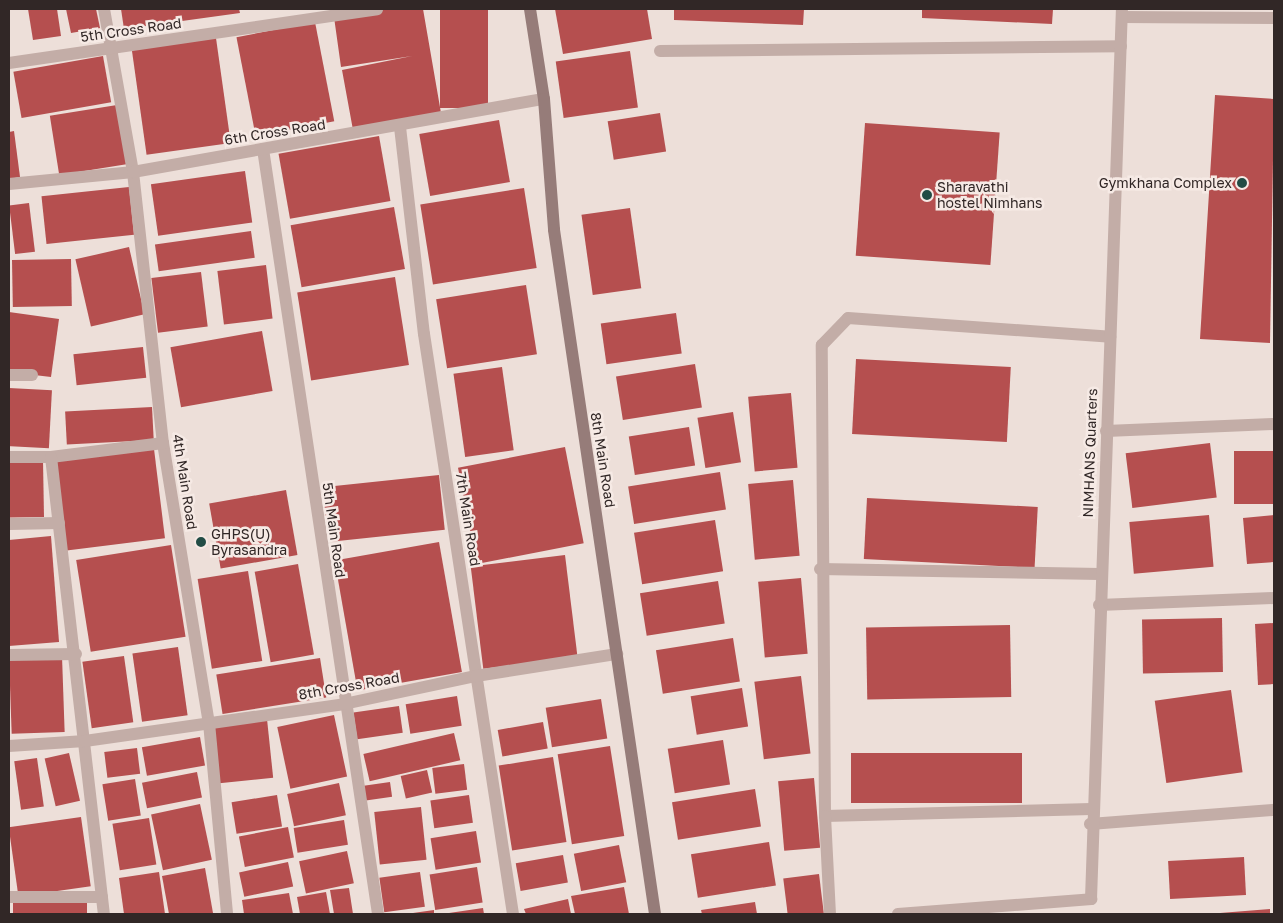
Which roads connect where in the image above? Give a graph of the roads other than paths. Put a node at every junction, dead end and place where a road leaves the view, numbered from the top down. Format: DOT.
graph roads {
  1 [pos="104,9"];
  2 [pos="377,9"];
  3 [pos="530,9"];
  4 [pos="1122,13"];
  5 [pos="1274,18"];
  6 [pos="1121,46"];
  7 [pos="109,48"];
  8 [pos="660,51"];
  9 [pos="9,63"];
  10 [pos="544,99"];
  11 [pos="400,127"];
  12 [pos="263,149"];
  13 [pos="133,172"];
  14 [pos="9,184"];
  15 [pos="1110,337"];
  16 [pos="32,375"];
  17 [pos="9,376"];
  18 [pos="1274,424"];
  19 [pos="1106,431"];
  20 [pos="164,443"];
  21 [pos="9,457"];
  22 [pos="51,457"];
  23 [pos="59,523"];
  24 [pos="9,524"];
  25 [pos="820,569"];
  26 [pos="1100,574"];
  27 [pos="1274,598"];
  28 [pos="1099,605"];
  29 [pos="76,654"];
  30 [pos="617,654"];
  31 [pos="9,655"];
  32 [pos="476,676"];
  33 [pos="344,704"];
  34 [pos="209,723"];
  35 [pos="86,742"];
  36 [pos="9,746"];
  37 [pos="1091,808"];
  38 [pos="1274,810"];
  39 [pos="825,816"];
  40 [pos="1090,824"];
  41 [pos="9,897"];
  42 [pos="102,897"];
  43 [pos="104,914"];
  44 [pos="227,914"];
  45 [pos="378,914"];
  46 [pos="513,914"];
  47 [pos="655,914"];
  48 [pos="830,914"];
  49 [pos="898,914"];
  1 -- 7 [label="street, 4th Main Road"];
  2 -- 7 [label="street, 5th Cross Road"];
  3 -- 10 [label="street, 8th Main Road"];
  4 -- 5 [label="street"];
  4 -- 6 [label="street, NIMHANS Quarters"];
  6 -- 8 [label="street"];
  6 -- 15 [label="street, NIMHANS Quarters"];
  7 -- 9 [label="street, 5th Cross Road"];
  7 -- 13 [label="street, 4th Main Road"];
  10 -- 11 [label="street, 6th Cross Road"];
  10 -- 30 [label="street, 8th Main Road"];
  11 -- 12 [label="street, 6th Cross Road"];
  11 -- 32 [label="street, 7th Main Road"];
  12 -- 13 [label="street, 6th Cross Road"];
  12 -- 33 [label="street, 5th Main Road"];
  13 -- 14 [label="street, 6th Cross Road"];
  13 -- 20 [label="street, 4th Main Road"];
  15 -- 19 [label="street, NIMHANS Quarters"];
  15 -- 25 [label="street"];
  16 -- 17 [label="street"];
  18 -- 19 [label="street"];
  19 -- 26 [label="street, NIMHANS Quarters"];
  20 -- 22 [label="street"];
  20 -- 34 [label="street, 4th Main Road"];
  21 -- 22 [label="street"];
  22 -- 23 [label="street"];
  23 -- 24 [label="street"];
  23 -- 29 [label="street"];
  25 -- 26 [label="street"];
  25 -- 39 [label="street"];
  26 -- 28 [label="street, NIMHANS Quarters"];
  27 -- 28 [label="street"];
  28 -- 37 [label="street, NIMHANS Quarters"];
  29 -- 31 [label="street"];
  29 -- 35 [label="street"];
  30 -- 32 [label="street, 8th Cross Road"];
  30 -- 47 [label="street, 8th Main Road"];
  32 -- 33 [label="street, 8th Cross Road"];
  32 -- 46 [label="street, 7th Main Road"];
  33 -- 34 [label="street, 8th Cross Road"];
  33 -- 45 [label="street, 5th Main Road"];
  34 -- 35 [label="street, 8th Cross Road"];
  34 -- 44 [label="street, 4th Main Road"];
  35 -- 36 [label="street"];
  35 -- 42 [label="street"];
  37 -- 39 [label="street"];
  37 -- 40 [label="street, NIMHANS Quarters"];
  38 -- 40 [label="street"];
  39 -- 48 [label="street"];
  40 -- 49 [label="street, NIMHANS Quarters"];
  41 -- 42 [label="street"];
  42 -- 43 [label="street"];
}
